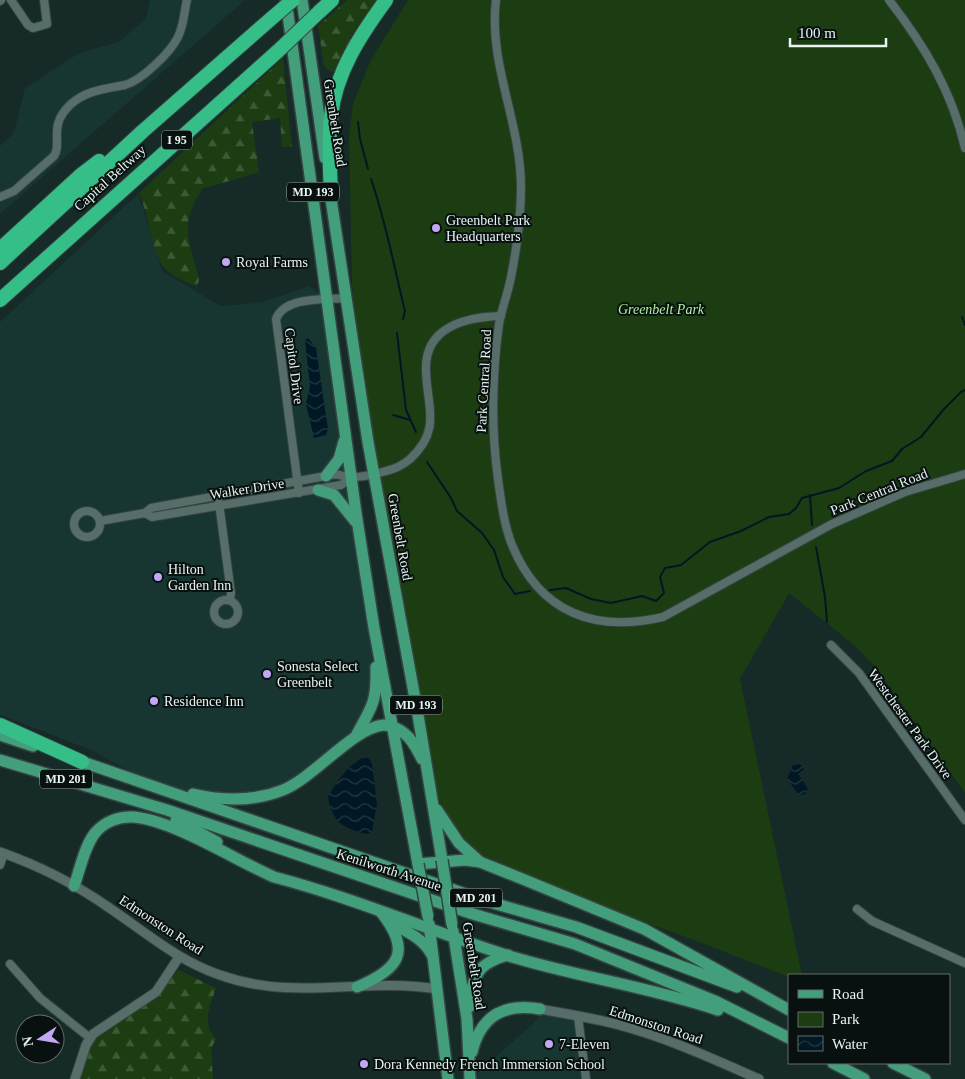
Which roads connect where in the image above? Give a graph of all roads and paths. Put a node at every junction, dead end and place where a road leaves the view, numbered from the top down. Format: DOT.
graph roads {
  1 [pos="11,0"];
  2 [pos="44,0"];
  3 [pos="188,0"];
  4 [pos="286,0"];
  5 [pos="293,0"];
  6 [pos="302,0"];
  7 [pos="332,0"];
  8 [pos="386,0"];
  9 [pos="496,0"];
  10 [pos="889,0"];
  11 [pos="143,130"];
  12 [pos="965,148"];
  13 [pos="331,194"];
  14 [pos="0,197"];
  15 [pos="77,229"];
  16 [pos="0,250"];
  17 [pos="0,263"];
  18 [pos="346,298"];
  19 [pos="0,300"];
  20 [pos="328,300"];
  21 [pos="0,309"];
  22 [pos="502,316"];
  23 [pos="346,437"];
  24 [pos="373,474"];
  25 [pos="965,474"];
  26 [pos="326,476"];
  27 [pos="351,478"];
  28 [pos="297,480"];
  29 [pos="318,490"];
  30 [pos="299,493"];
  31 [pos="218,496"];
  32 [pos="220,506"];
  33 [pos="146,513"];
  34 [pos="100,521"];
  35 [pos="358,525"];
  36 [pos="230,600"];
  37 [pos="374,628"];
  38 [pos="831,645"];
  39 [pos="0,725"];
  40 [pos="393,727"];
  41 [pos="0,734"];
  42 [pos="355,738"];
  43 [pos="0,760"];
  44 [pos="82,762"];
  45 [pos="426,766"];
  46 [pos="162,790"];
  47 [pos="131,799"];
  48 [pos="433,802"];
  49 [pos="963,818"];
  50 [pos="2,853"];
  51 [pos="417,858"];
  52 [pos="442,860"];
  53 [pos="480,862"];
  54 [pos="0,865"];
  55 [pos="299,883"];
  56 [pos="74,886"];
  57 [pos="857,909"];
  58 [pos="381,912"];
  59 [pos="389,922"];
  60 [pos="429,923"];
  61 [pos="454,937"];
  62 [pos="508,955"];
  63 [pos="179,957"];
  64 [pos="434,960"];
  65 [pos="965,963"];
  66 [pos="10,964"];
  67 [pos="357,987"];
  68 [pos="438,989"];
  69 [pos="540,1009"];
  70 [pos="788,1010"];
  71 [pos="788,1011"];
  72 [pos="578,1017"];
  73 [pos="466,1019"];
  74 [pos="756,1022"];
  75 [pos="90,1038"];
  76 [pos="788,1038"];
  77 [pos="835,1064"];
  78 [pos="895,1064"];
  79 [pos="470,1078"];
  80 [pos="75,1079"];
  81 [pos="448,1079"];
  82 [pos="586,1079"];
  83 [pos="756,1079"];
  84 [pos="864,1079"];
  85 [pos="925,1079"];
  1 -- 2 [label="street"];
  3 -- 14 [label="street"];
  4 -- 20 [label="main road, MD 193"];
  5 -- 11 [label="highway, Capital Beltway / I 95, bridge"];
  6 -- 13 [label="main road, Greenbelt Road / MD 193"];
  7 -- 15 [label="highway, Capital Beltway / I 95, bridge"];
  8 -- 13 [label="highway"];
  9 -- 22 [label="street, Park Central Road"];
  10 -- 12 [label="street"];
  11 -- 16 [label="highway"];
  11 -- 17 [label="highway, Capital Beltway / I 95"];
  13 -- 18 [label="main road, Greenbelt Road / MD 193"];
  15 -- 19 [label="highway, Capital Beltway / I 95"];
  15 -- 21 [label="highway"];
  18 -- 20 [label="street, Capitol Drive"];
  18 -- 24 [label="main road, Greenbelt Road / MD 193"];
  20 -- 23 [label="main road, MD 193"];
  20 -- 28 [label="street, Capitol Drive"];
  22 -- 24 [label="street, Walker Drive"];
  22 -- 25 [label="street, Park Central Road"];
  23 -- 26 [label="main road"];
  23 -- 27 [label="main road, MD 193"];
  24 -- 27 [label="street, Walker Drive"];
  24 -- 45 [label="main road, Greenbelt Road / MD 193"];
  26 -- 27 [label="street, Walker Drive"];
  26 -- 28 [label="street, Walker Drive"];
  27 -- 29 [label="street, Walker Drive"];
  27 -- 35 [label="main road, MD 193"];
  28 -- 30 [label="street, Capitol Drive"];
  28 -- 31 [label="street, Walker Drive"];
  29 -- 30 [label="street, Walker Drive"];
  29 -- 35 [label="main road"];
  30 -- 32 [label="street, Walker Drive"];
  31 -- 32 [label="street"];
  31 -- 33 [label="street, Walker Drive"];
  32 -- 33 [label="street, Walker Drive"];
  32 -- 36 [label="street"];
  33 -- 34 [label="street, Walker Drive"];
  35 -- 37 [label="main road, MD 193"];
  37 -- 40 [label="main road, MD 193"];
  37 -- 42 [label="main road"];
  38 -- 49 [label="street, Westchester Park Drive"];
  39 -- 44 [label="highway"];
  40 -- 42 [label="main road"];
  40 -- 45 [label="main road"];
  40 -- 51 [label="main road, MD 193"];
  41 -- 44 [label="main road, Kenilworth Avenue / MD 201"];
  42 -- 46 [label="main road"];
  43 -- 47 [label="main road, Kenilworth Avenue / MD 201"];
  44 -- 46 [label="main road, Kenilworth Avenue / MD 201"];
  45 -- 48 [label="main road, Greenbelt Road / MD 193"];
  46 -- 71 [label="main road, Kenilworth Avenue / MD 201"];
  47 -- 55 [label="main road"];
  47 -- 74 [label="main road, Kenilworth Avenue / MD 201"];
  48 -- 52 [label="main road, Greenbelt Road / MD 193"];
  48 -- 53 [label="main road"];
  50 -- 54 [label="street"];
  50 -- 56 [label="street, Edmonston Road"];
  51 -- 52 [label="main road"];
  51 -- 60 [label="main road, MD 193, bridge"];
  52 -- 53 [label="main road"];
  52 -- 61 [label="main road, Greenbelt Road / MD 193, bridge"];
  53 -- 70 [label="main road"];
  55 -- 56 [label="main road"];
  55 -- 58 [label="main road"];
  56 -- 63 [label="street, Edmonston Road"];
  57 -- 65 [label="street"];
  58 -- 59 [label="main road"];
  58 -- 60 [label="main road"];
  59 -- 64 [label="main road"];
  59 -- 67 [label="main road"];
  60 -- 61 [label="main road"];
  60 -- 64 [label="main road, MD 193"];
  61 -- 62 [label="main road"];
  61 -- 73 [label="main road, Greenbelt Road / MD 193"];
  62 -- 73 [label="main road"];
  62 -- 74 [label="main road"];
  63 -- 67 [label="street, Edmonston Road"];
  63 -- 75 [label="street"];
  64 -- 68 [label="main road, MD 193"];
  66 -- 75 [label="street"];
  67 -- 68 [label="street, Edmonston Road"];
  68 -- 81 [label="main road, MD 193"];
  69 -- 72 [label="street, Edmonston Road"];
  69 -- 79 [label="main road"];
  72 -- 82 [label="street"];
  72 -- 83 [label="street, Edmonston Road"];
  73 -- 79 [label="main road, Greenbelt Road / MD 193"];
  74 -- 76 [label="main road, Kenilworth Avenue / MD 201"];
  75 -- 80 [label="street"];
  77 -- 84 [label="main road"];
  78 -- 85 [label="main road"];
}
